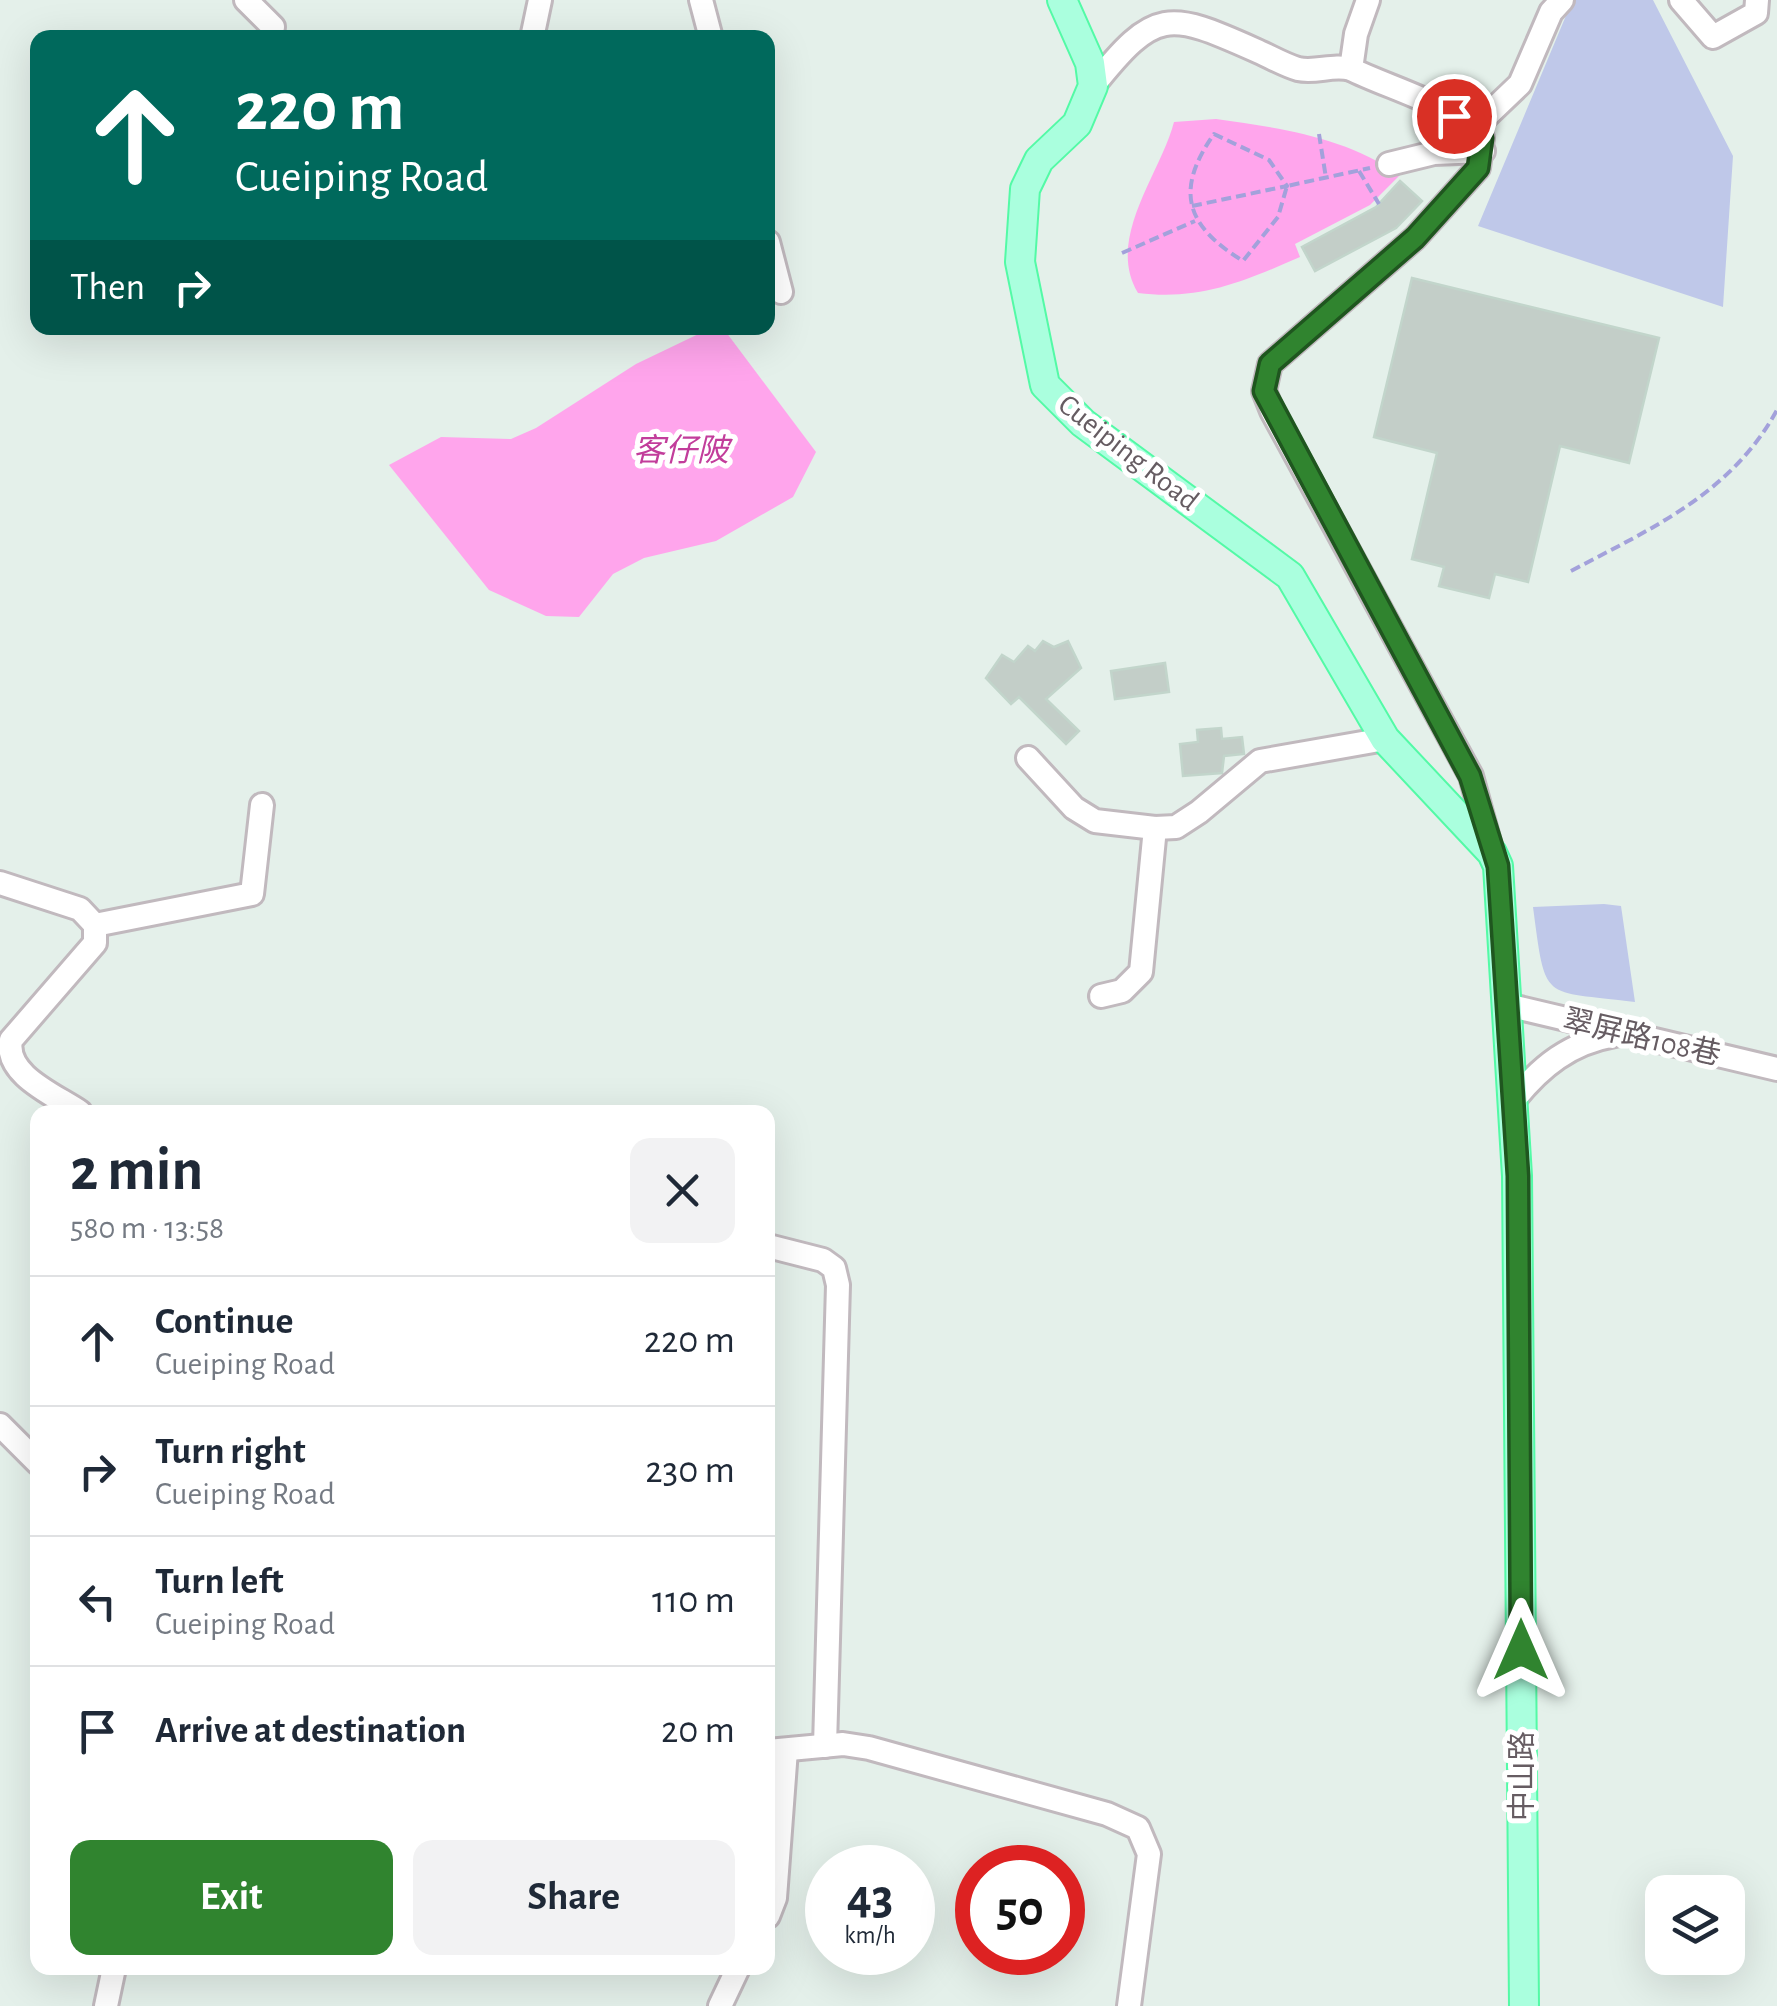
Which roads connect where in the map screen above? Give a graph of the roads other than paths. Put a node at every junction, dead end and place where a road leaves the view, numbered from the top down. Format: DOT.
graph roads {
  1 [pos="246,0"];
  2 [pos="540,0"];
  3 [pos="701,0"];
  4 [pos="1062,0"];
  5 [pos="1368,0"];
  6 [pos="1562,0"];
  7 [pos="1681,0"];
  8 [pos="1757,0"];
  9 [pos="273,27"];
  10 [pos="534,30"];
  11 [pos="709,30"];
  12 [pos="1352,68"];
  13 [pos="1092,86"];
  14 [pos="1475,128"];
  15 [pos="1483,151"];
  16 [pos="1389,164"];
  17 [pos="775,269"];
  18 [pos="781,292"];
  19 [pos="1385,739"];
  20 [pos="1028,758"];
  21 [pos="262,805"];
  22 [pos="1155,828"];
  23 [pos="1492,853"];
  24 [pos="0,883"];
  25 [pos="96,925"];
  26 [pos="1102,996"];
  27 [pos="1507,1006"];
  28 [pos="1623,1033"];
  29 [pos="1777,1070"];
  30 [pos="1513,1101"];
  31 [pos="70,1105"];
  32 [pos="775,1248"];
  33 [pos="0,1426"];
  34 [pos="30,1456"];
  35 [pos="825,1746"];
  36 [pos="777,1750"];
  37 [pos="775,1898"];
  38 [pos="113,1975"];
  39 [pos="735,1975"];
  40 [pos="106,2006"];
  41 [pos="720,2006"];
  42 [pos="1130,2006"];
  43 [pos="1524,2006"];
  1 -- 9 [label="street"];
  2 -- 10 [label="street"];
  3 -- 11 [label="street"];
  4 -- 13 [label="main road"];
  5 -- 12 [label="street"];
  6 -- 14 [label="street"];
  7 -- 8 [label="street"];
  12 -- 13 [label="street, Cueiping Road"];
  12 -- 14 [label="street, Cueiping Road"];
  13 -- 19 [label="main road, Cueiping Road"];
  14 -- 15 [label="street"];
  15 -- 16 [label="street"];
  15 -- 23 [label="street"];
  17 -- 18 [label="street"];
  19 -- 22 [label="street"];
  19 -- 23 [label="main road, Cueiping Road"];
  20 -- 22 [label="street"];
  21 -- 25 [label="street"];
  22 -- 26 [label="street"];
  23 -- 27 [label="main road"];
  24 -- 25 [label="street"];
  25 -- 31 [label="street"];
  27 -- 28 [label="street, 翠屏路108巷"];
  27 -- 30 [label="main road, 中山路"];
  28 -- 29 [label="street, 翠屏路108巷"];
  28 -- 30 [label="street"];
  30 -- 43 [label="main road, 中山路"];
  32 -- 35 [label="street"];
  33 -- 34 [label="street"];
  35 -- 36 [label="street"];
  35 -- 42 [label="street"];
  36 -- 37 [label="street"];
  38 -- 40 [label="street"];
  39 -- 41 [label="street"];
}
